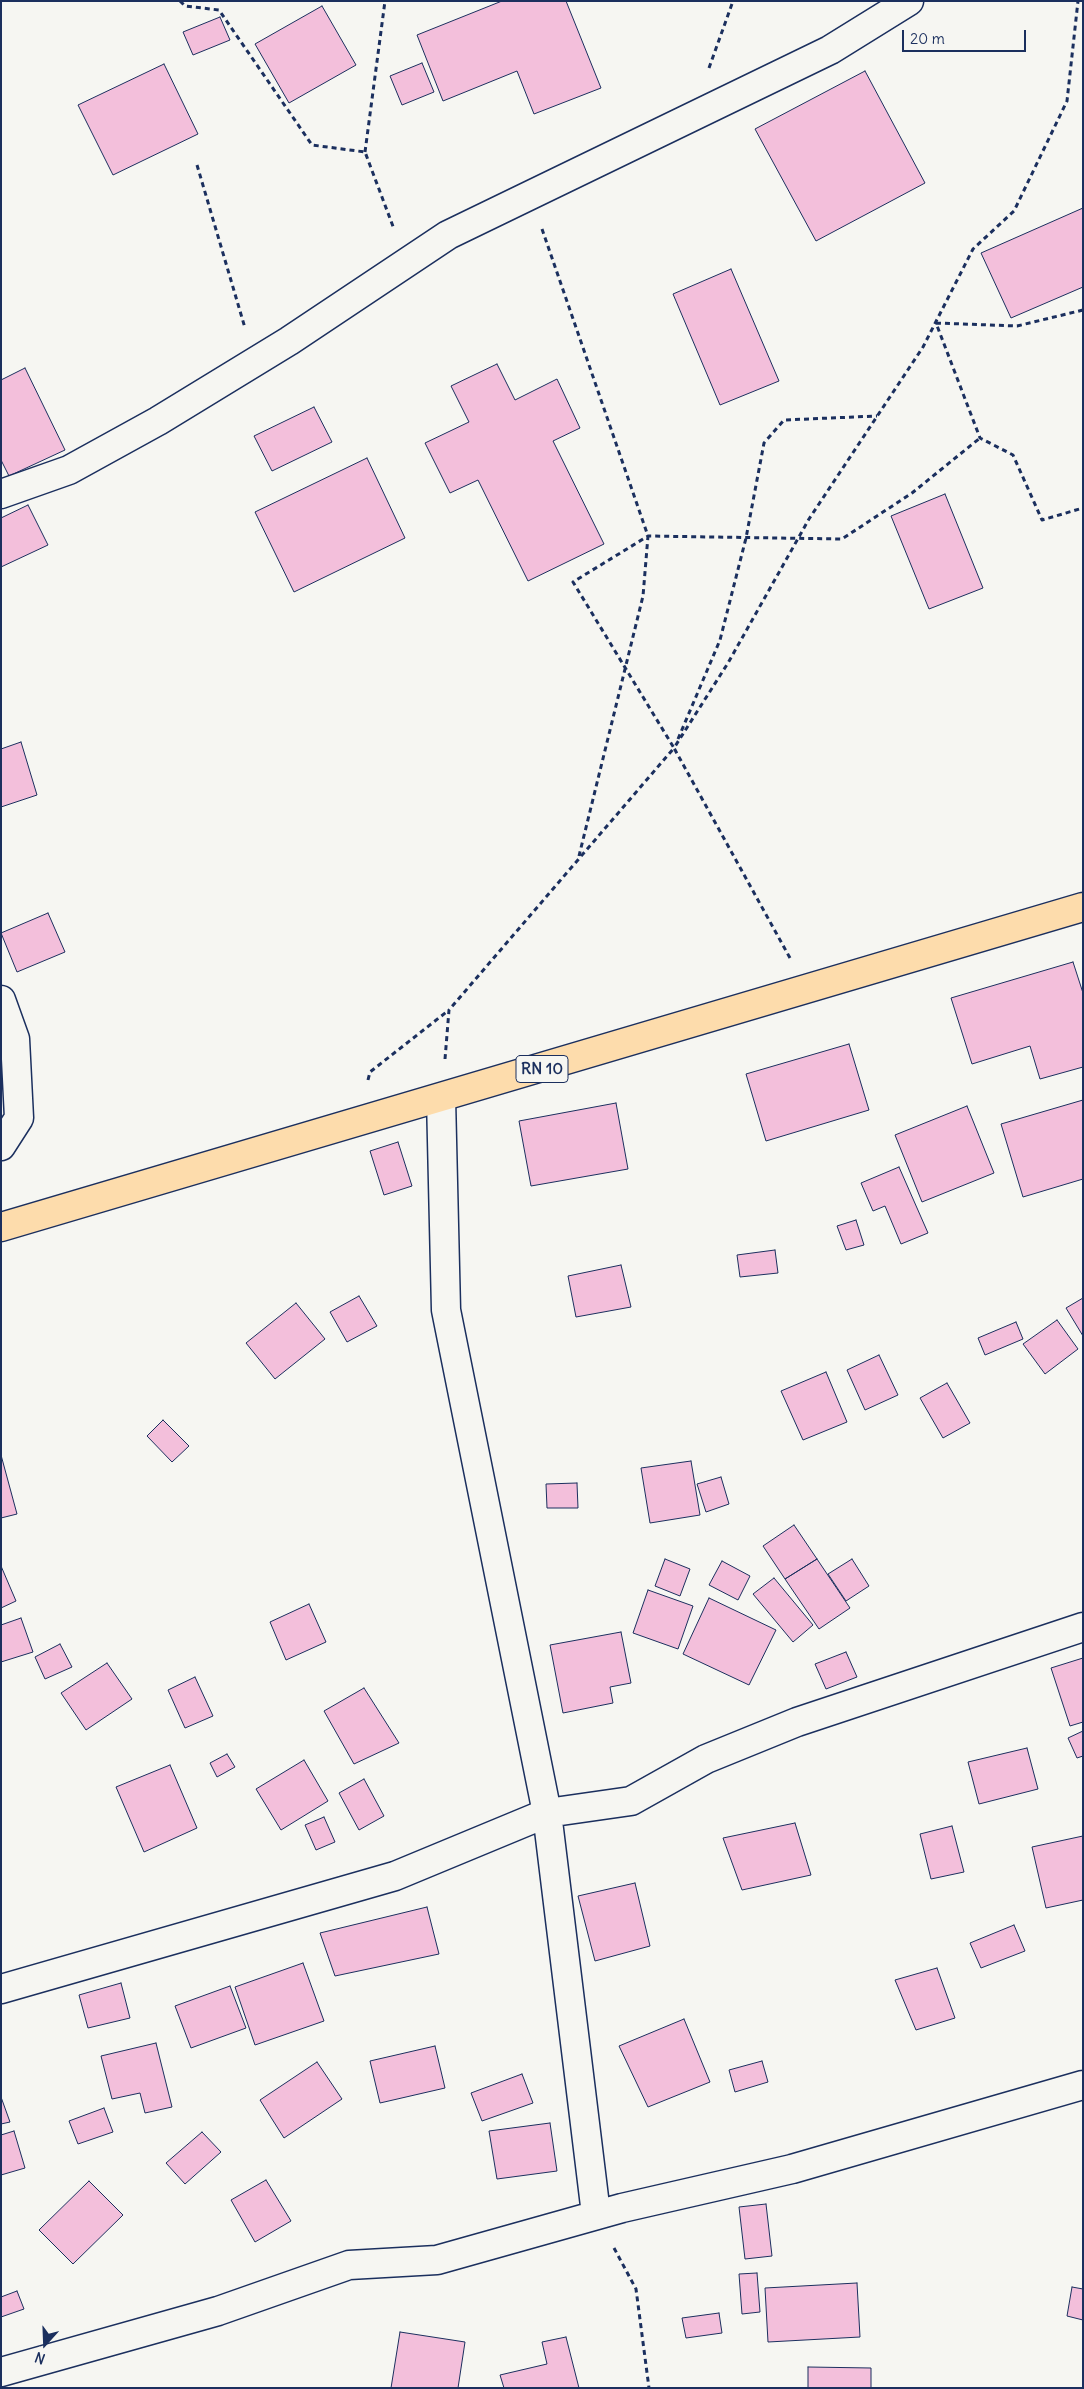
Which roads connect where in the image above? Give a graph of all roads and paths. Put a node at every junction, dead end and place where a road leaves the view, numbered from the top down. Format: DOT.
graph roads {
  1 [pos="180,1"];
  2 [pos="385,1"];
  3 [pos="733,1"];
  4 [pos="909,1"];
  5 [pos="1078,1"];
  6 [pos="690,118"];
  7 [pos="366,152"];
  8 [pos="197,165"];
  9 [pos="530,196"];
  10 [pos="406,264"];
  11 [pos="1083,310"];
  12 [pos="936,323"];
  13 [pos="255,362"];
  14 [pos="878,416"];
  15 [pos="980,438"];
  16 [pos="1,494"];
  17 [pos="1083,508"];
  18 [pos="648,536"];
  19 [pos="746,538"];
  20 [pos="798,539"];
  21 [pos="625,666"];
  22 [pos="674,748"];
  23 [pos="579,857"];
  24 [pos="1083,907"];
  25 [pos="808,990"];
  26 [pos="1,1000"];
  27 [pos="449,1010"];
  28 [pos="441,1098"];
  29 [pos="358,1122"];
  30 [pos="1,1146"];
  31 [pos="1,1227"];
  32 [pos="1083,1627"];
  33 [pos="547,1813"];
  34 [pos="1,1989"];
  35 [pos="1083,2085"];
  36 [pos="596,2214"];
  37 [pos="1,2372"];
  38 [pos="649,2388"];
  1 -- 7 [label="path"];
  2 -- 7 [label="path"];
  3 -- 6 [label="path"];
  4 -- 6 [label="street"];
  5 -- 12 [label="path"];
  6 -- 9 [label="street"];
  7 -- 10 [label="path"];
  8 -- 13 [label="path"];
  9 -- 10 [label="street"];
  9 -- 18 [label="path"];
  10 -- 13 [label="street"];
  11 -- 12 [label="path"];
  12 -- 14 [label="path"];
  12 -- 15 [label="path"];
  13 -- 16 [label="street"];
  14 -- 19 [label="path"];
  14 -- 20 [label="path"];
  15 -- 17 [label="path"];
  15 -- 20 [label="path"];
  18 -- 19 [label="path"];
  18 -- 21 [label="path"];
  18 -- 21 [label="path"];
  19 -- 20 [label="path"];
  19 -- 22 [label="path"];
  20 -- 22 [label="path"];
  21 -- 22 [label="path"];
  21 -- 23 [label="path"];
  22 -- 23 [label="path"];
  22 -- 25 [label="path"];
  23 -- 27 [label="path"];
  24 -- 25 [label="main road, RN 10"];
  25 -- 28 [label="main road, RN 10"];
  26 -- 30 [label="street"];
  27 -- 28 [label="path"];
  27 -- 29 [label="path"];
  28 -- 29 [label="main road, RN 10"];
  28 -- 33 [label="street"];
  29 -- 31 [label="main road, RN 10"];
  32 -- 33 [label="street"];
  33 -- 34 [label="street"];
  33 -- 36 [label="street"];
  35 -- 36 [label="street"];
  36 -- 37 [label="street"];
  36 -- 38 [label="path"];
}
